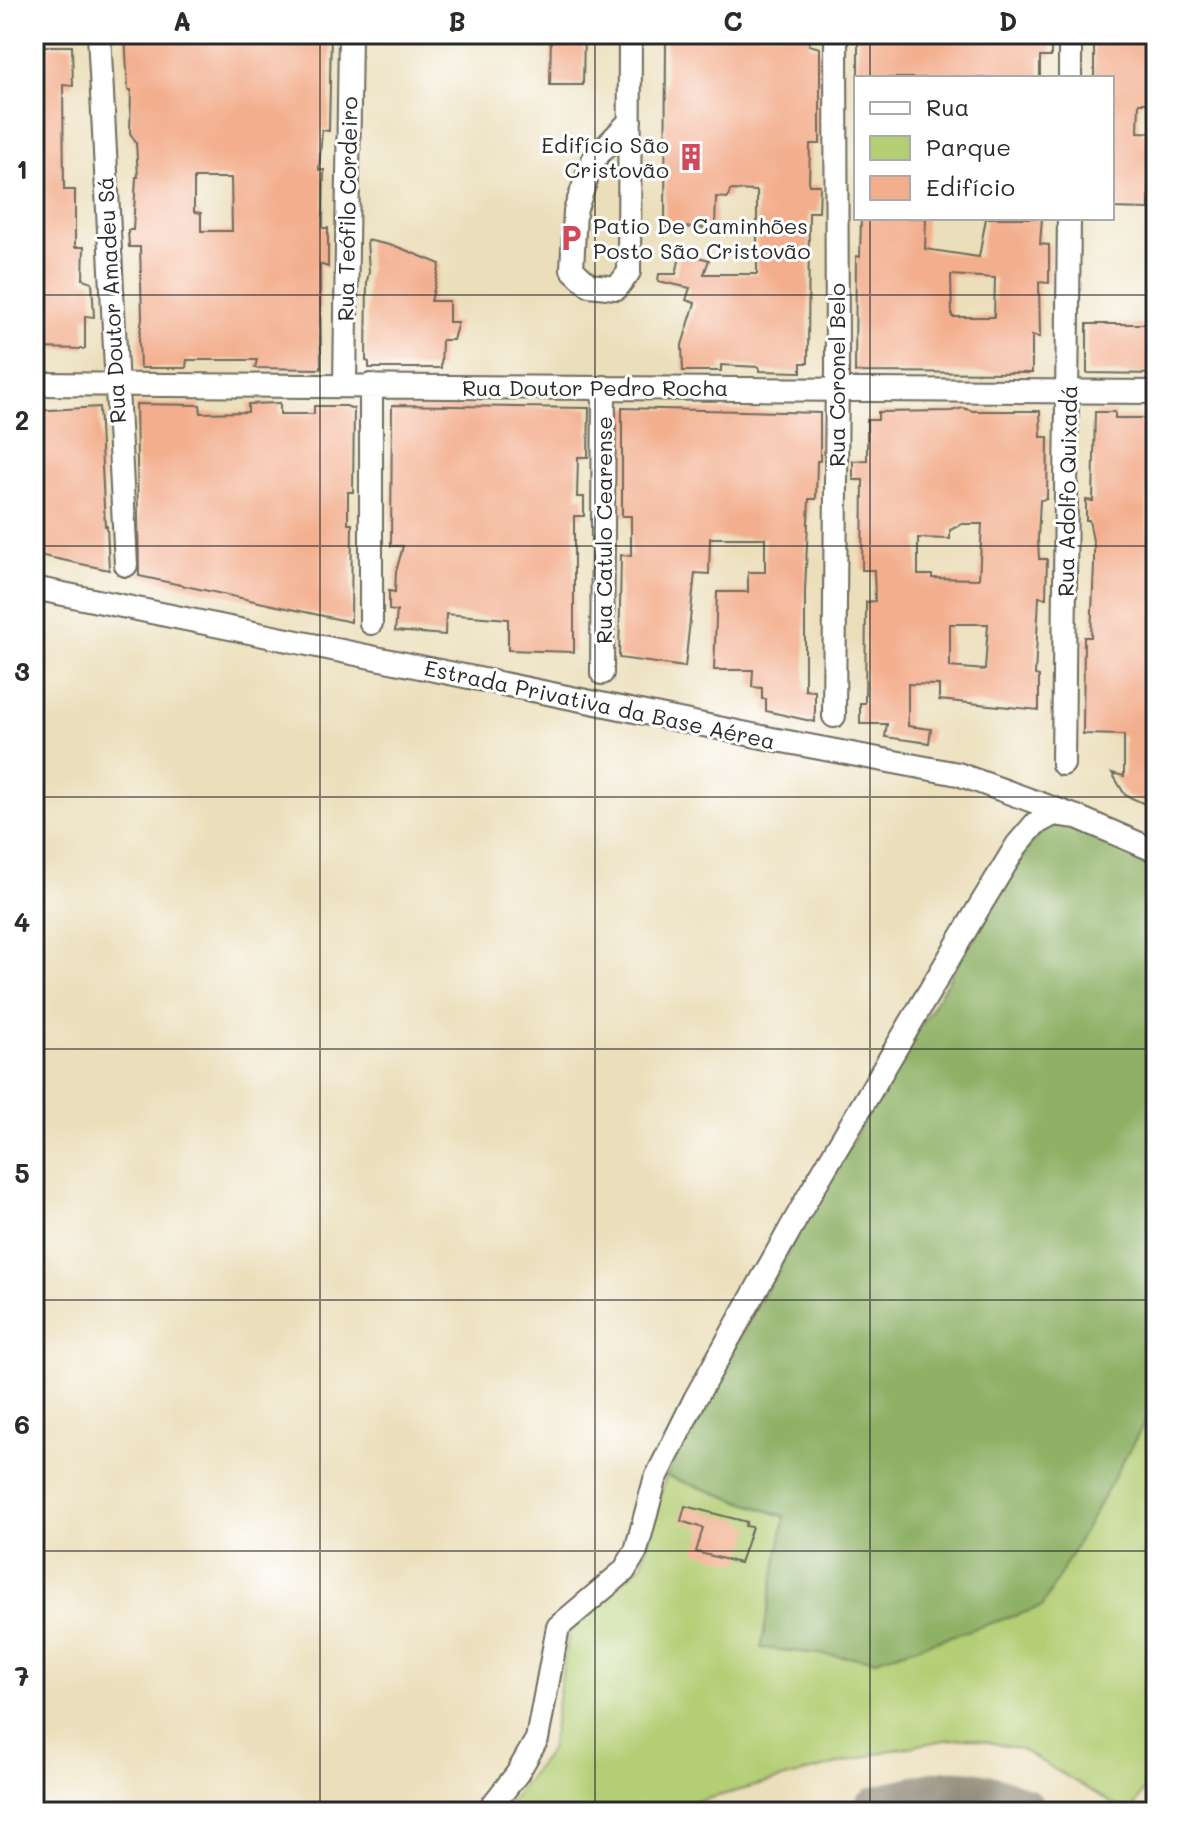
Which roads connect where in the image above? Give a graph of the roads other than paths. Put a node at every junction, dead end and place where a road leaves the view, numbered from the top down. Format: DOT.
graph roads {
  1 [pos="99,34"];
  2 [pos="350,34"];
  3 [pos="630,34"];
  4 [pos="836,34"];
  5 [pos="1070,34"];
  6 [pos="1070,76"];
  7 [pos="630,121"];
  8 [pos="1069,220"];
  9 [pos="34,384"];
  10 [pos="115,385"];
  11 [pos="345,385"];
  12 [pos="371,385"];
  13 [pos="604,387"];
  14 [pos="837,389"];
  15 [pos="1069,391"];
  16 [pos="1156,392"];
  17 [pos="126,565"];
  18 [pos="34,588"];
  19 [pos="371,623"];
  20 [pos="602,673"];
  21 [pos="834,716"];
  22 [pos="1063,764"];
  23 [pos="1077,817"];
  24 [pos="1156,851"];
  25 [pos="487,1812"];
  1 -- 10 [label="street, Rua Doutor Amadeu Sá"];
  2 -- 11 [label="street, Rua Teófilo Cordeiro"];
  3 -- 7 [label="street"];
  4 -- 14 [label="street, Rua Coronel Belo"];
  5 -- 6 [label="street"];
  7 -- 7 [label="street"];
  8 -- 15 [label="street, Rua Adolfo Quixadá"];
  9 -- 10 [label="street, Rua Doutor Pedro Rocha"];
  10 -- 11 [label="street, Rua Doutor Pedro Rocha"];
  10 -- 17 [label="street, Rua Doutor Amadeu Sá"];
  11 -- 12 [label="street, Rua Doutor Pedro Rocha"];
  12 -- 13 [label="street, Rua Doutor Pedro Rocha"];
  12 -- 19 [label="street"];
  13 -- 14 [label="street, Rua Doutor Pedro Rocha"];
  13 -- 20 [label="street, Rua Catulo Cearense"];
  14 -- 15 [label="street, Rua Doutor Pedro Rocha"];
  14 -- 21 [label="street, Rua Coronel Belo"];
  15 -- 16 [label="street, Rua Doutor Pedro Rocha"];
  15 -- 22 [label="street, Rua Adolfo Quixadá"];
  18 -- 23 [label="street, Estrada Privativa da Base Aérea"];
  23 -- 24 [label="street, Estrada Privativa da Base Aérea"];
  23 -- 25 [label="street"];
}
